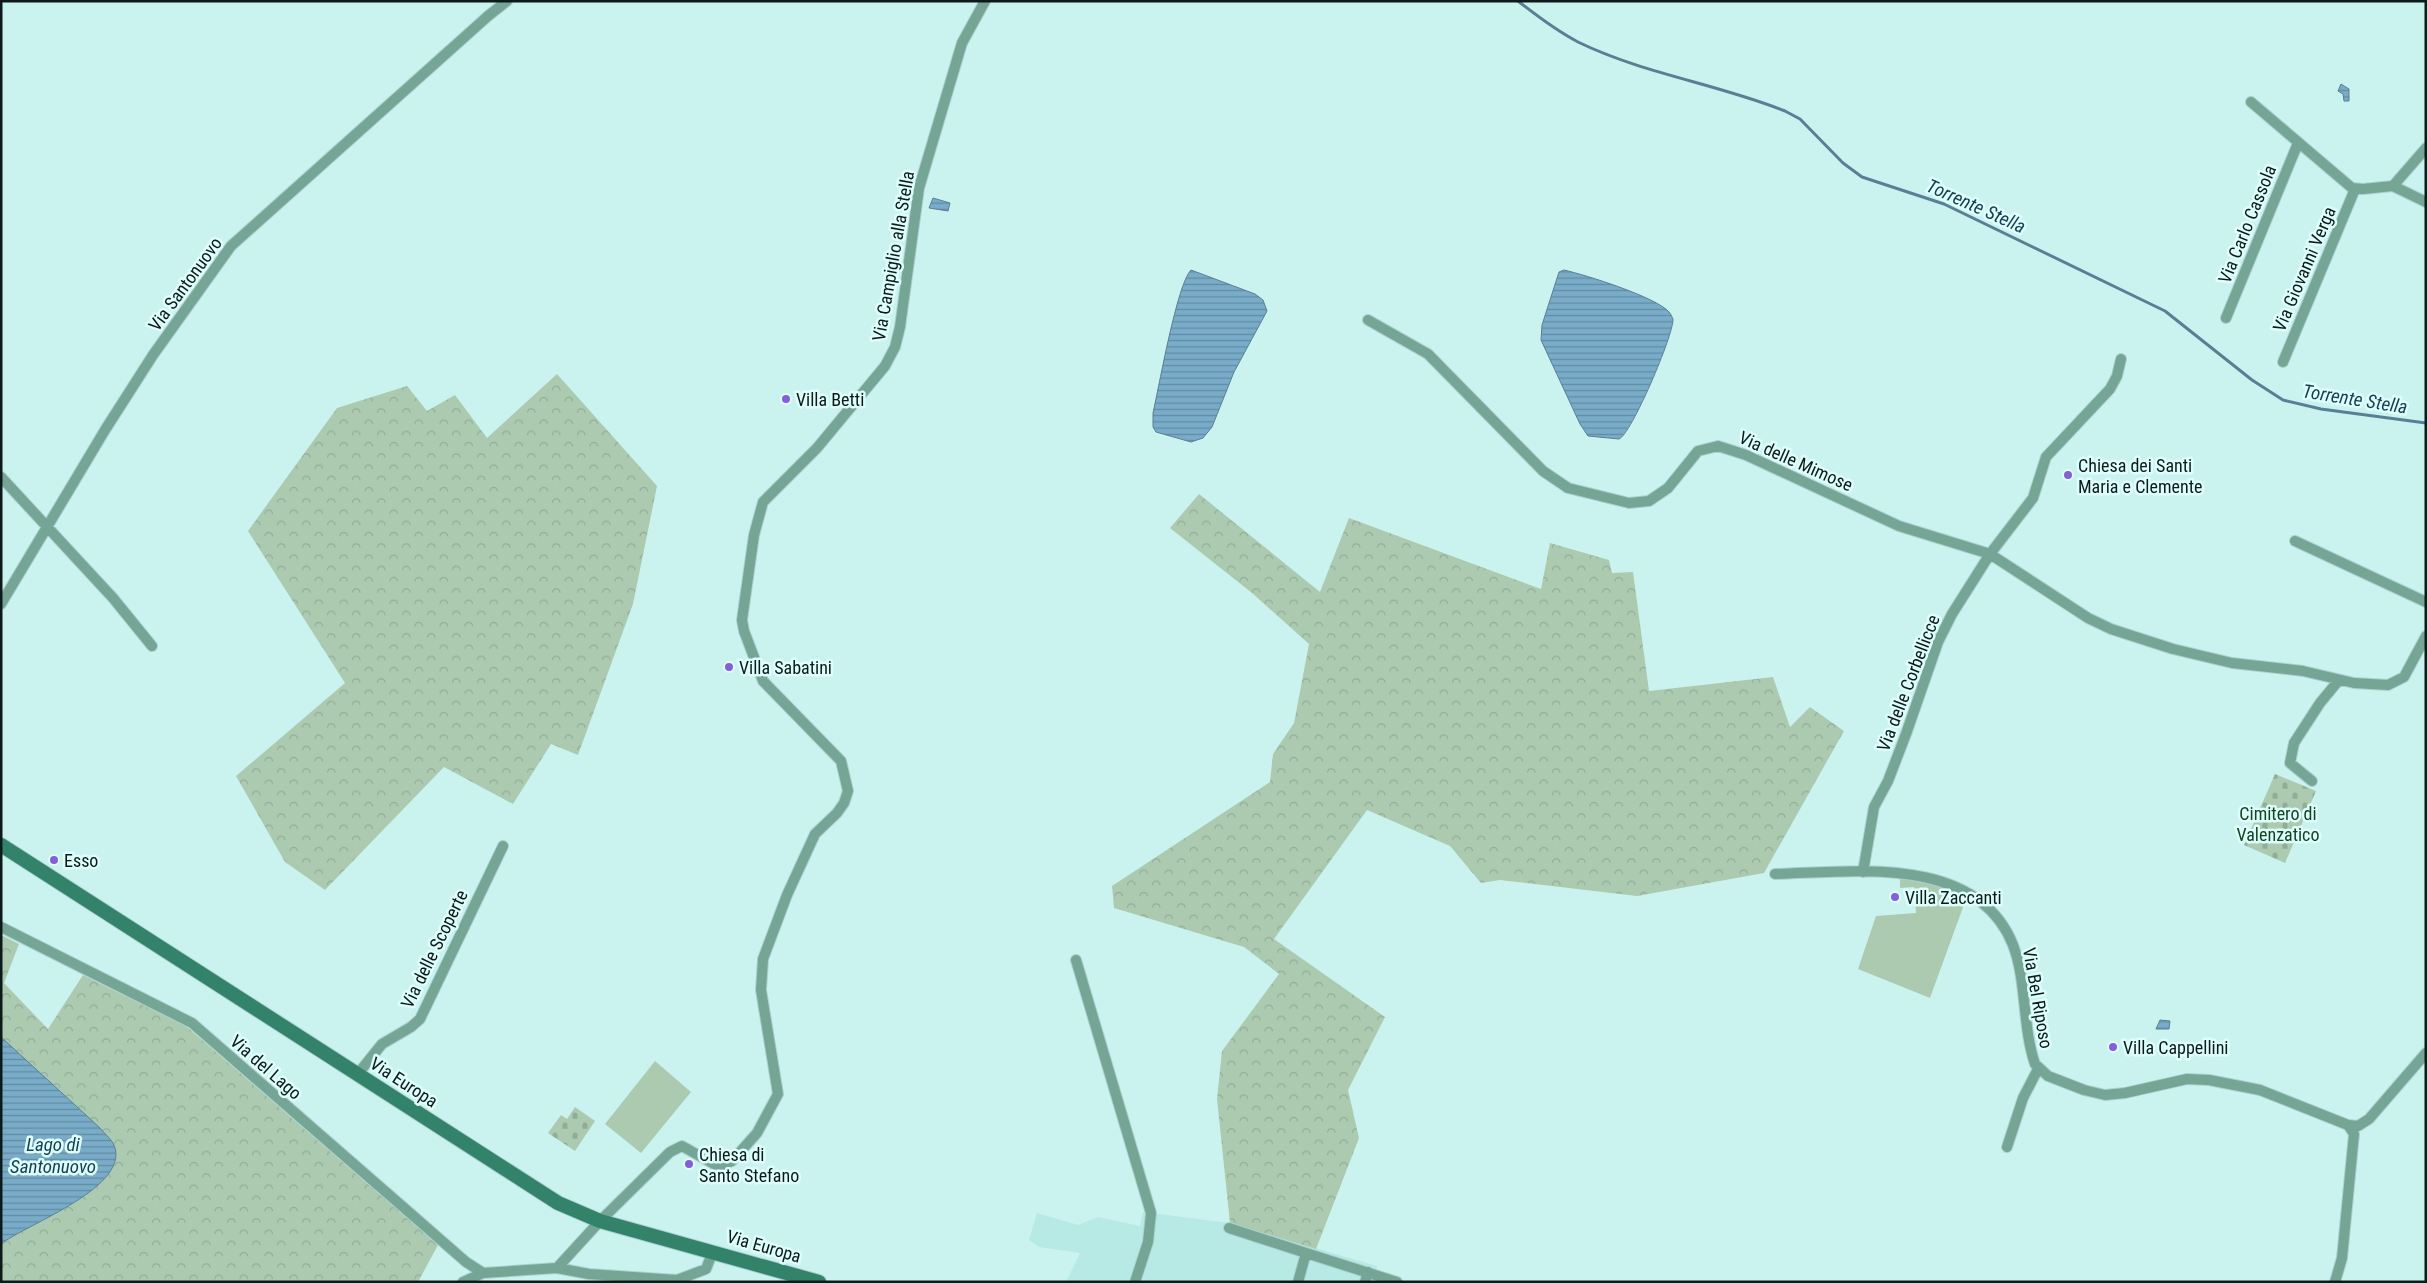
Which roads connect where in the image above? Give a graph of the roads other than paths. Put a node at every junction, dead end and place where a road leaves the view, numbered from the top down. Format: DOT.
graph roads {
  1 [pos="507,1"];
  2 [pos="985,1"];
  3 [pos="2250,102"];
  4 [pos="2298,143"];
  5 [pos="2426,148"];
  6 [pos="2393,186"];
  7 [pos="2355,189"];
  8 [pos="2426,202"];
  9 [pos="2226,318"];
  10 [pos="1368,320"];
  11 [pos="2121,359"];
  12 [pos="2283,362"];
  13 [pos="1,477"];
  14 [pos="47,527"];
  15 [pos="2295,541"];
  16 [pos="1990,554"];
  17 [pos="2426,602"];
  18 [pos="1,604"];
  19 [pos="2426,636"];
  20 [pos="152,646"];
  21 [pos="2339,680"];
  22 [pos="2312,781"];
  23 [pos="1,845"];
  24 [pos="503,846"];
  25 [pos="1863,872"];
  26 [pos="1775,874"];
  27 [pos="1,927"];
  28 [pos="1076,960"];
  29 [pos="2426,1054"];
  30 [pos="2038,1069"];
  31 [pos="357,1074"];
  32 [pos="2348,1125"];
  33 [pos="2007,1146"];
  34 [pos="600,1221"];
  35 [pos="1229,1228"];
  36 [pos="713,1251"];
  37 [pos="1306,1253"];
  38 [pos="557,1268"];
  39 [pos="483,1273"];
  40 [pos="1366,1277"];
  41 [pos="463,1282"];
  42 [pos="818,1282"];
  43 [pos="1135,1282"];
  44 [pos="1298,1282"];
  45 [pos="1397,1282"];
  46 [pos="2335,1282"];
  1 -- 14 [label="street, Via Santonuovo"];
  2 -- 34 [label="street, Via Campiglio alla Stella"];
  3 -- 4 [label="street"];
  4 -- 7 [label="street"];
  4 -- 9 [label="street, Via Carlo Cassola"];
  5 -- 6 [label="street"];
  6 -- 7 [label="street"];
  6 -- 8 [label="street"];
  7 -- 12 [label="street, Via Giovanni Verga"];
  10 -- 16 [label="street, Via delle Mimose"];
  11 -- 16 [label="street, Via delle Corbellicce"];
  13 -- 14 [label="street"];
  14 -- 18 [label="street, Via Santonuovo"];
  14 -- 20 [label="street"];
  15 -- 17 [label="street"];
  16 -- 21 [label="street"];
  16 -- 25 [label="street, Via delle Corbellicce"];
  19 -- 21 [label="street"];
  21 -- 22 [label="street"];
  23 -- 31 [label="main road, Via Europa"];
  24 -- 31 [label="street, Via delle Scoperte"];
  25 -- 26 [label="street"];
  25 -- 30 [label="street, Via Bel Riposo"];
  27 -- 39 [label="street, Via del Lago"];
  28 -- 43 [label="street"];
  29 -- 32 [label="street"];
  30 -- 32 [label="street, Via Bel Riposo"];
  30 -- 33 [label="street"];
  31 -- 34 [label="main road, Via Europa"];
  32 -- 46 [label="street"];
  34 -- 36 [label="main road, Via Europa"];
  34 -- 38 [label="street"];
  35 -- 37 [label="street"];
  36 -- 38 [label="street"];
  36 -- 42 [label="main road, Via Europa"];
  37 -- 40 [label="street"];
  37 -- 44 [label="street"];
  38 -- 39 [label="street"];
  39 -- 41 [label="street"];
  40 -- 45 [label="street"];
}
